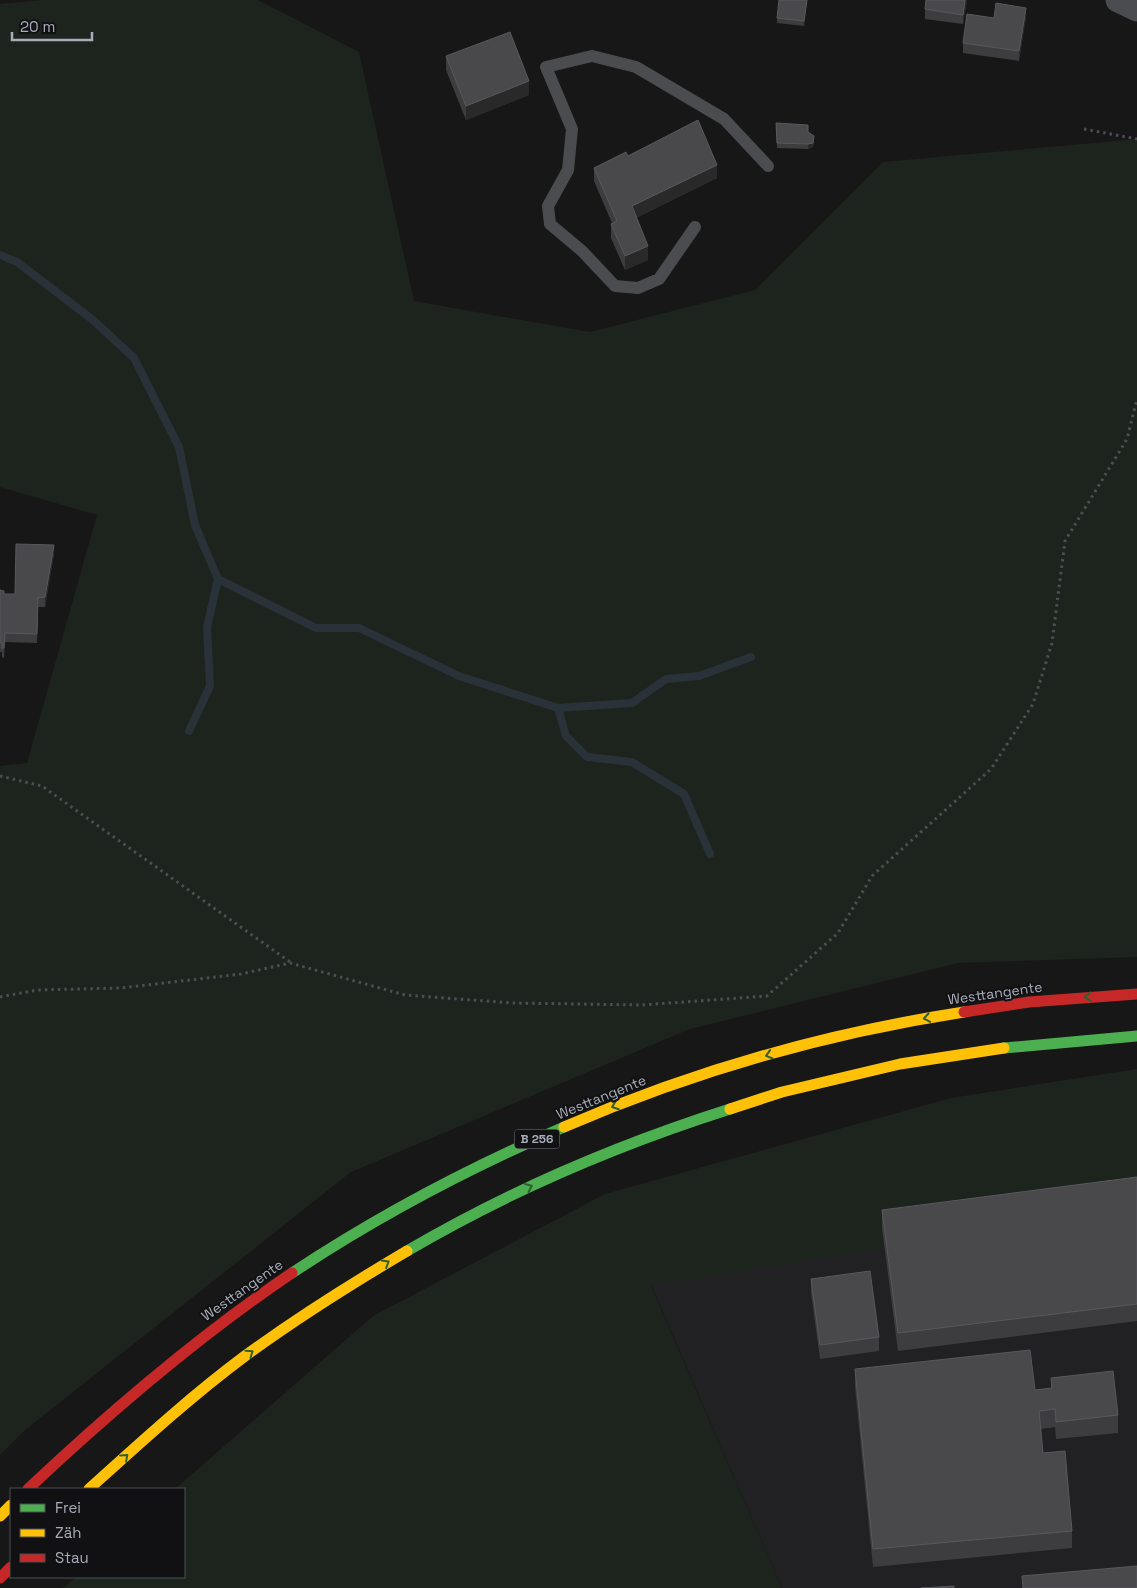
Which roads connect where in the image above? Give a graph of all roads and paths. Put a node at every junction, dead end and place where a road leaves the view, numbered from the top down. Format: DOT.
graph roads {
  1 [pos="1084,129"];
  2 [pos="1137,139"];
  3 [pos="768,166"];
  4 [pos="695,227"];
  5 [pos="1137,399"];
  6 [pos="0,776"];
  7 [pos="290,963"];
  8 [pos="1137,994"];
  9 [pos="0,997"];
  10 [pos="1137,1036"];
  11 [pos="29,1488"];
  12 [pos="90,1488"];
  13 [pos="10,1506"];
  14 [pos="0,1516"];
  15 [pos="10,1568"];
  16 [pos="0,1578"];
  1 -- 2 [label="path"];
  3 -- 4 [label="lane"];
  5 -- 7 [label="path"];
  6 -- 7 [label="path"];
  7 -- 9 [label="path"];
  8 -- 11 [label="main road, Westtangente / B 256, one-way"];
  12 -- 10 [label="main road, one-way"];
  13 -- 14 [label="main road"];
  15 -- 16 [label="main road"];
}
